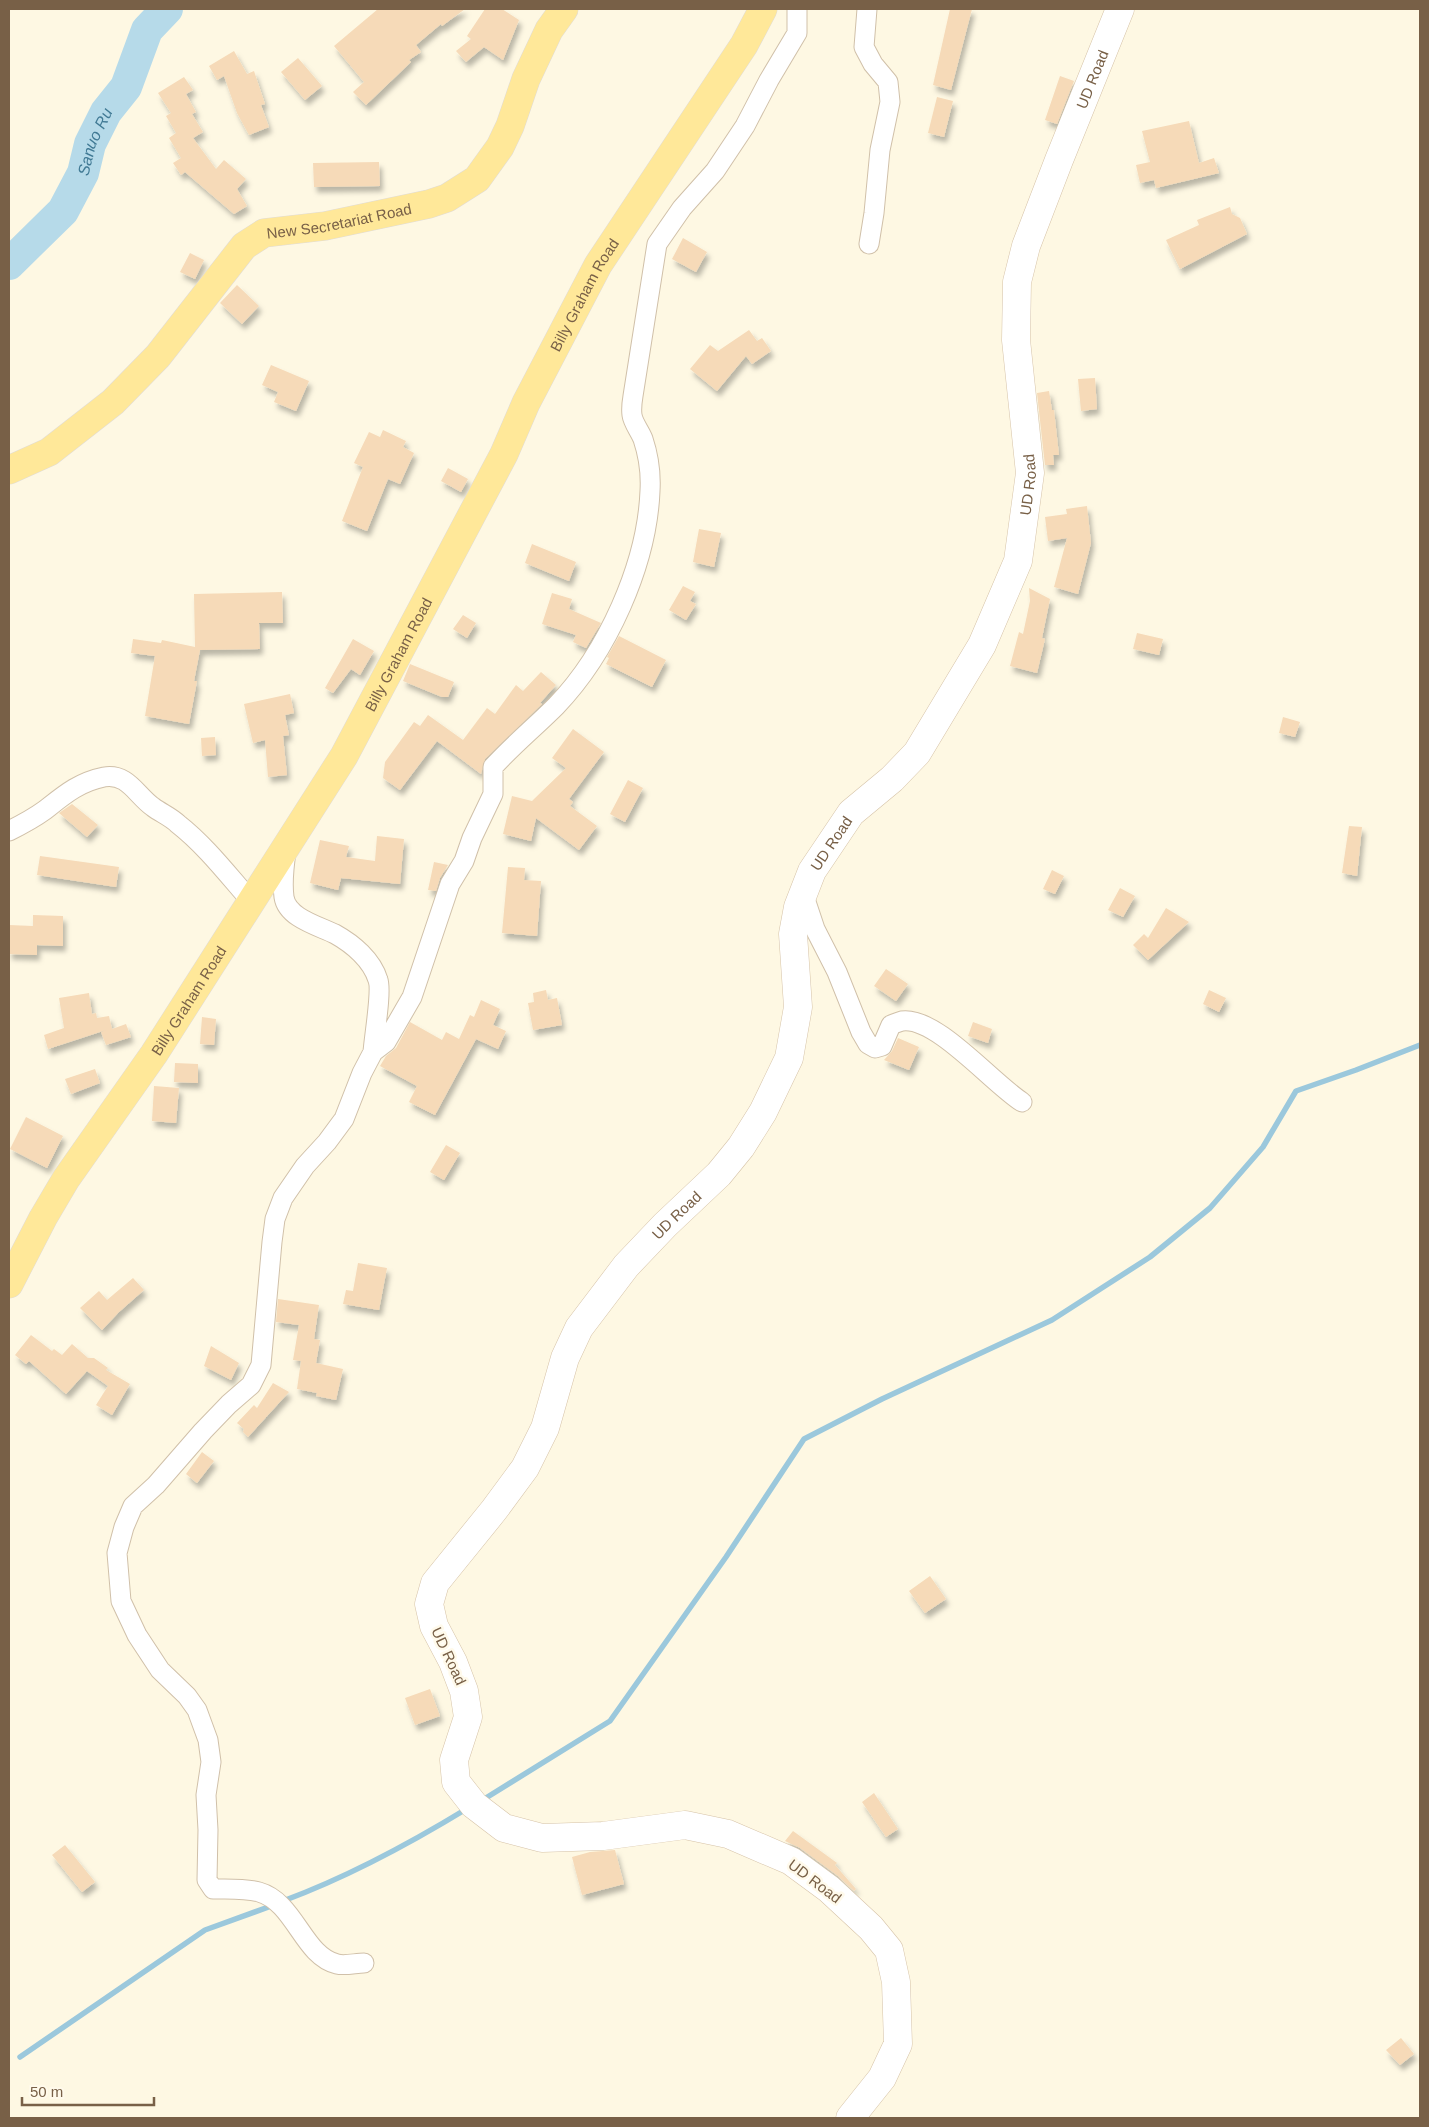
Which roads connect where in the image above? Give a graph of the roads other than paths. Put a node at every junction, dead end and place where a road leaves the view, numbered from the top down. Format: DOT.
graph roads {
  1 [pos="564,9"];
  2 [pos="762,9"];
  3 [pos="797,9"];
  4 [pos="868,9"];
  5 [pos="1120,9"];
  6 [pos="869,244"];
  7 [pos="9,470"];
  8 [pos="9,832"];
  9 [pos="287,846"];
  10 [pos="803,893"];
  11 [pos="251,901"];
  12 [pos="373,1052"];
  13 [pos="1022,1102"];
  14 [pos="9,1284"];
  15 [pos="364,1963"];
  16 [pos="850,2118"];
  1 -- 7 [label="main road, New Secretariat Road"];
  2 -- 9 [label="main road, Billy Graham Road"];
  3 -- 12 [label="street"];
  4 -- 6 [label="street"];
  5 -- 10 [label="main road, UD Road"];
  8 -- 11 [label="street"];
  9 -- 11 [label="main road, Billy Graham Road"];
  9 -- 12 [label="street"];
  10 -- 13 [label="street"];
  10 -- 16 [label="main road, UD Road"];
  11 -- 14 [label="main road, Billy Graham Road"];
  12 -- 15 [label="street"];
}
